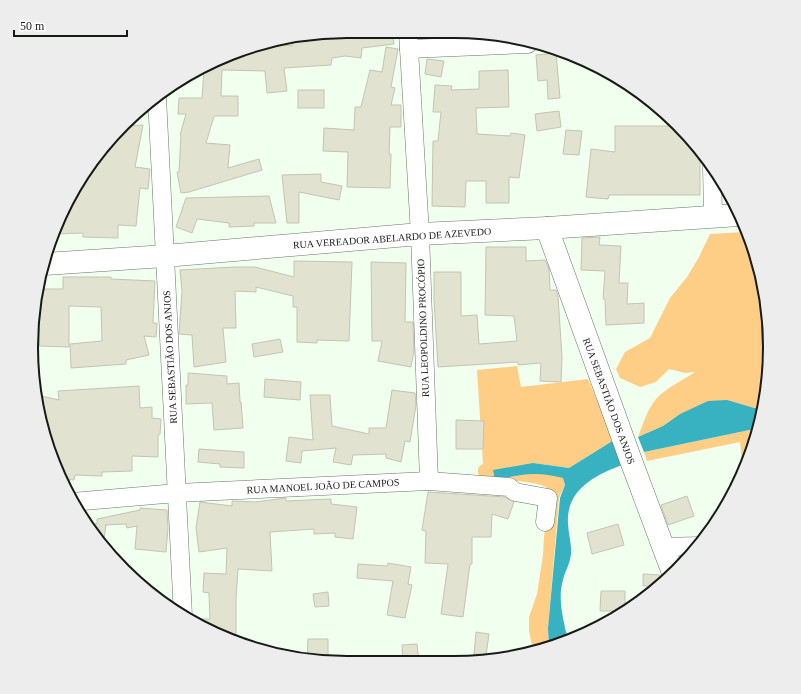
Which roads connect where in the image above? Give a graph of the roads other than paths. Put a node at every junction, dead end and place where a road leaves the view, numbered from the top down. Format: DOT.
graph roads {
  1 [pos="409,40"];
  2 [pos="510,43"];
  3 [pos="157,103"];
  4 [pos="712,177"];
  5 [pos="733,215"];
  6 [pos="713,216"];
  7 [pos="547,228"];
  8 [pos="420,234"];
  9 [pos="165,256"];
  10 [pos="50,264"];
  11 [pos="429,481"];
  12 [pos="177,493"];
  13 [pos="79,501"];
  14 [pos="545,522"];
  15 [pos="690,547"];
  16 [pos="664,548"];
  17 [pos="671,566"];
  18 [pos="183,609"];
  1 -- 2 [label="street"];
  1 -- 8 [label="street, RUA LEOPOLDINO PROCÓPIO"];
  3 -- 9 [label="street, RUA SEBASTIÃO DOS ANJOS"];
  4 -- 6 [label="street"];
  5 -- 6 [label="street, RUA VEREADOR ABELARDO DE AZEVEDO"];
  6 -- 7 [label="street, RUA VEREADOR ABELARDO DE AZEVEDO"];
  7 -- 8 [label="street, RUA VEREADOR ABELARDO DE AZEVEDO"];
  7 -- 16 [label="street, RUA SEBASTIÃO DOS ANJOS"];
  8 -- 9 [label="street, RUA VEREADOR ABELARDO DE AZEVEDO"];
  8 -- 11 [label="street, RUA LEOPOLDINO PROCÓPIO"];
  9 -- 10 [label="street, RUA VEREADOR ABELARDO DE AZEVEDO"];
  9 -- 12 [label="street, RUA SEBASTIÃO DOS ANJOS"];
  11 -- 12 [label="street, RUA MANOEL JOÃO DE CAMPOS"];
  11 -- 14 [label="street, RUA MANOEL JOÃO DE CAMPOS"];
  12 -- 13 [label="street, RUA MANOEL JOÃO DE CAMPOS"];
  12 -- 18 [label="street, RUA SEBASTIÃO DOS ANJOS"];
  15 -- 16 [label="street"];
  16 -- 17 [label="street, RUA SEBASTIÃO DOS ANJOS"];
}
